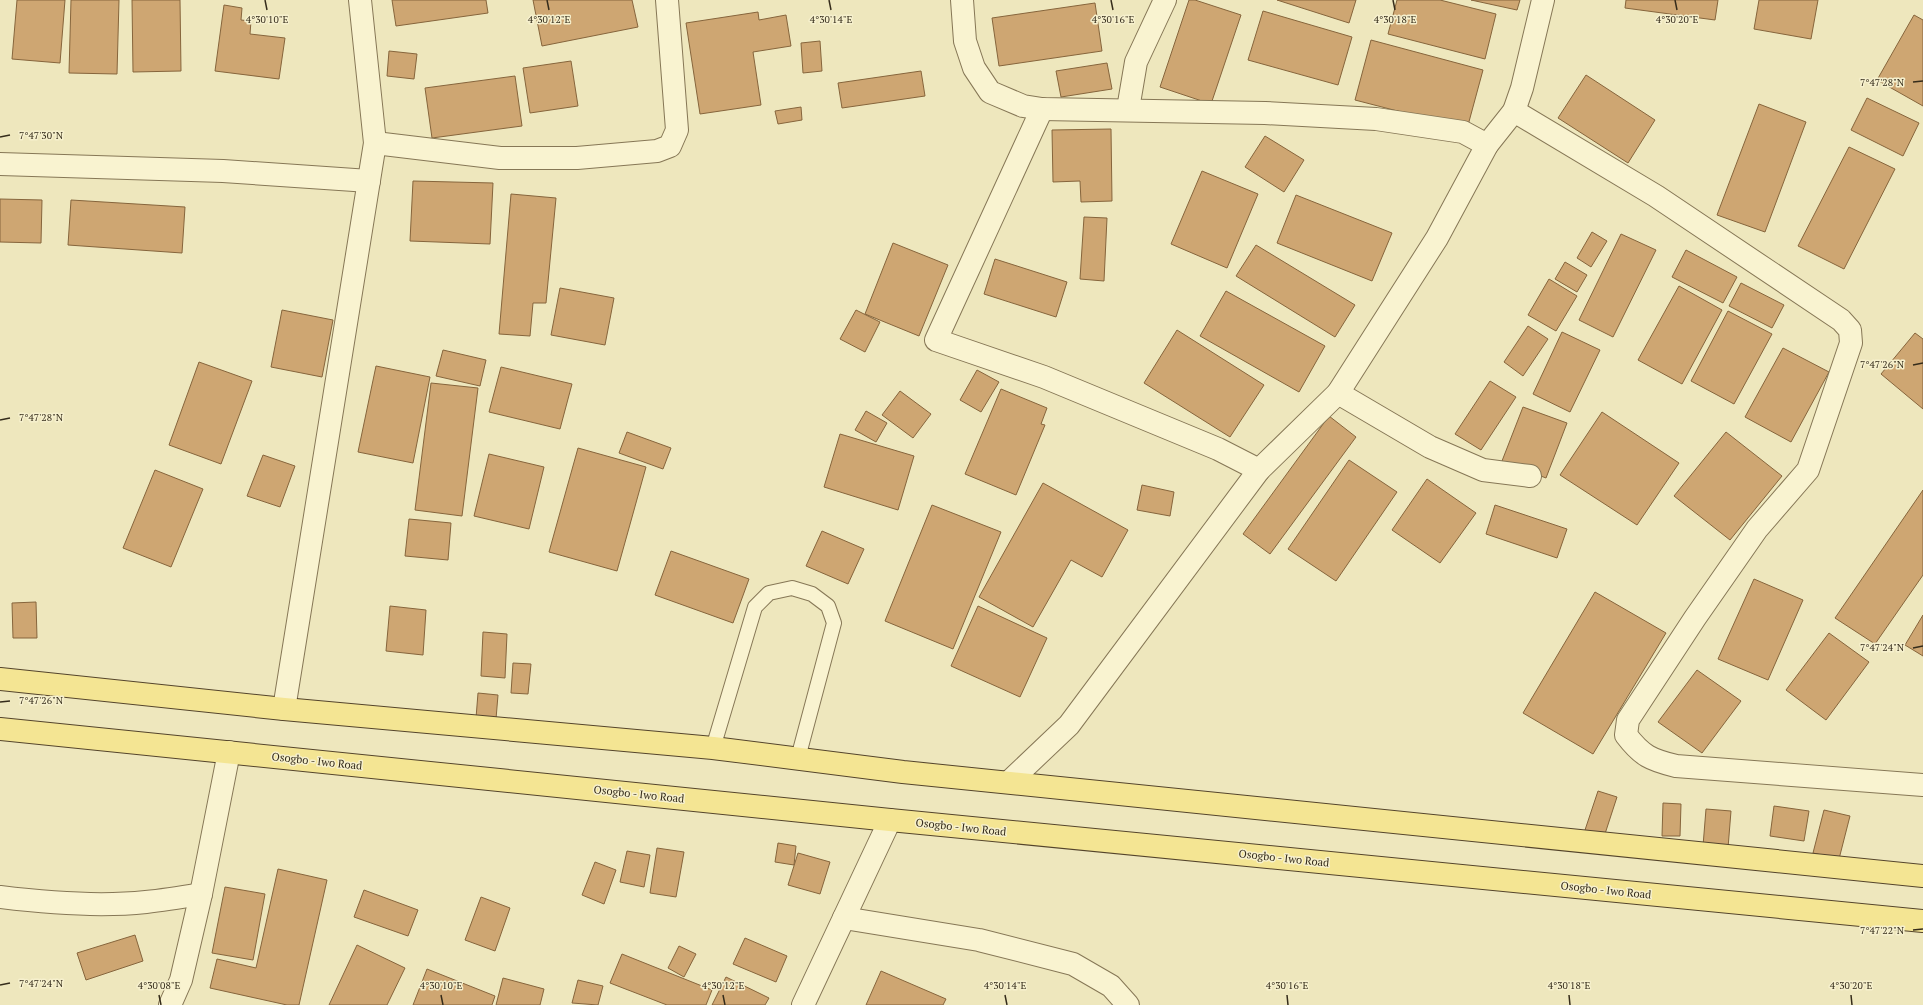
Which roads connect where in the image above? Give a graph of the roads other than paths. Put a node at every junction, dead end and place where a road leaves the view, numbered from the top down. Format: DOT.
graph roads {
  1 [pos="360,0"];
  2 [pos="667,0"];
  3 [pos="962,0"];
  4 [pos="1165,0"];
  5 [pos="1543,0"];
  6 [pos="1042,109"];
  7 [pos="1128,109"];
  8 [pos="1514,111"];
  9 [pos="375,143"];
  10 [pos="1487,145"];
  11 [pos="0,164"];
  12 [pos="369,181"];
  13 [pos="1338,393"];
  14 [pos="1259,470"];
  15 [pos="1530,476"];
  16 [pos="0,680"];
  17 [pos="284,708"];
  18 [pos="0,729"];
  19 [pos="713,748"];
  20 [pos="229,752"];
  21 [pos="798,758"];
  22 [pos="1009,782"];
  23 [pos="1923,785"];
  24 [pos="890,820"];
  25 [pos="1923,876"];
  26 [pos="201,894"];
  27 [pos="0,897"];
  28 [pos="844,918"];
  29 [pos="1923,921"];
  30 [pos="170,1005"];
  31 [pos="803,1005"];
  32 [pos="1128,1005"];
  1 -- 9 [label="street"];
  2 -- 9 [label="street"];
  3 -- 6 [label="street"];
  4 -- 7 [label="street"];
  5 -- 8 [label="street"];
  6 -- 7 [label="street"];
  6 -- 14 [label="street"];
  7 -- 10 [label="street"];
  8 -- 10 [label="street"];
  8 -- 23 [label="street"];
  9 -- 12 [label="street"];
  10 -- 13 [label="street"];
  11 -- 12 [label="street"];
  12 -- 17 [label="street"];
  13 -- 14 [label="street"];
  13 -- 15 [label="street"];
  14 -- 22 [label="street"];
  16 -- 17 [label="main road"];
  17 -- 19 [label="main road"];
  18 -- 20 [label="main road, Osogbo - Iwo Road"];
  19 -- 21 [label="main road"];
  19 -- 21 [label="lane"];
  20 -- 24 [label="main road, Osogbo - Iwo Road"];
  20 -- 26 [label="street"];
  21 -- 22 [label="main road"];
  22 -- 25 [label="main road"];
  24 -- 28 [label="street"];
  24 -- 29 [label="main road, Osogbo - Iwo Road"];
  26 -- 27 [label="street"];
  26 -- 30 [label="street"];
  28 -- 31 [label="street"];
  28 -- 32 [label="street"];
}
